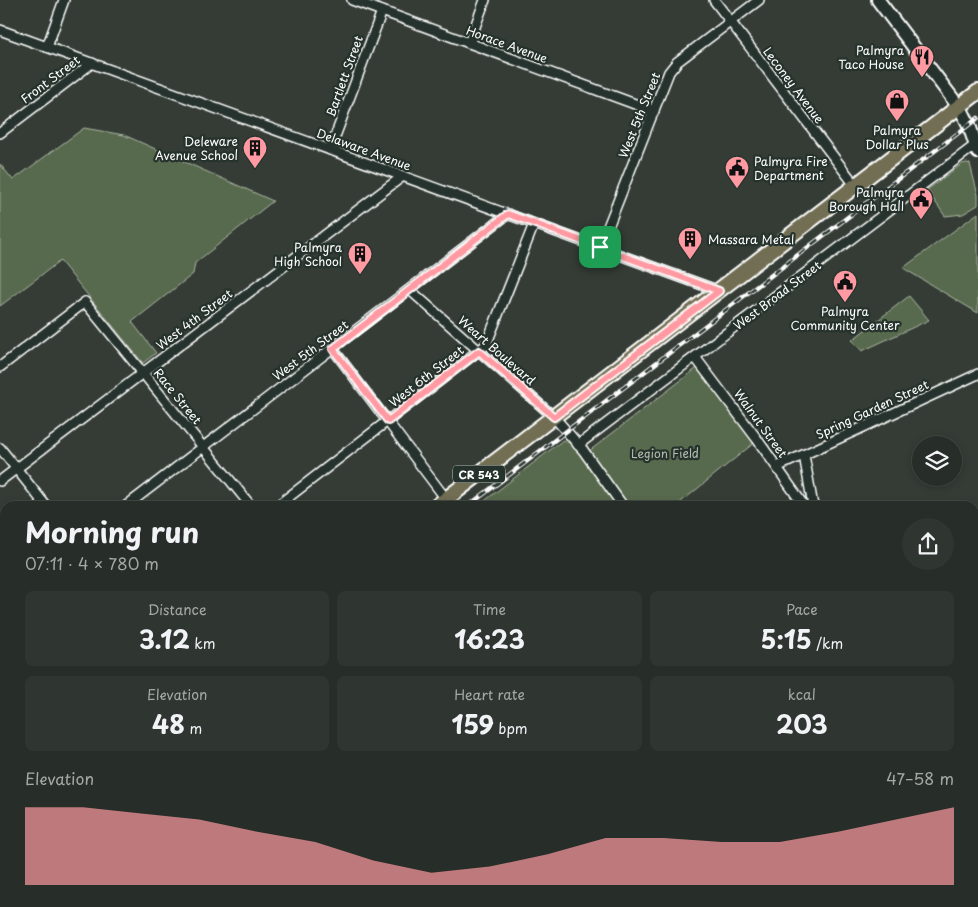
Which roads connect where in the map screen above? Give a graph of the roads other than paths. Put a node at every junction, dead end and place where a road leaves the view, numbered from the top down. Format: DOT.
graph roads {
  1 [pos="64,0"];
  2 [pos="352,0"];
  3 [pos="485,0"];
  4 [pos="714,0"];
  5 [pos="759,0"];
  6 [pos="878,0"];
  7 [pos="382,11"];
  8 [pos="731,22"];
  9 [pos="0,30"];
  10 [pos="469,43"];
  11 [pos="47,47"];
  12 [pos="92,63"];
  13 [pos="978,92"];
  14 [pos="959,106"];
  15 [pos="654,111"];
  16 [pos="0,133"];
  17 [pos="977,146"];
  18 [pos="330,150"];
  19 [pos="403,176"];
  20 [pos="855,185"];
  21 [pos="508,214"];
  22 [pos="534,224"];
  23 [pos="600,247"];
  24 [pos="410,290"];
  25 [pos="719,291"];
  26 [pos="333,349"];
  27 [pos="479,351"];
  28 [pos="695,357"];
  29 [pos="0,367"];
  30 [pos="143,373"];
  31 [pos="978,374"];
  32 [pos="554,417"];
  33 [pos="388,421"];
  34 [pos="578,445"];
  35 [pos="0,448"];
  36 [pos="203,448"];
  37 [pos="804,455"];
  38 [pos="778,467"];
  39 [pos="16,469"];
  40 [pos="0,481"];
  41 [pos="42,501"];
  42 [pos="133,501"];
  43 [pos="247,501"];
  44 [pos="284,501"];
  45 [pos="441,501"];
  46 [pos="443,501"];
  47 [pos="619,501"];
  48 [pos="801,501"];
  49 [pos="812,501"];
  1 -- 11 [label="street"];
  2 -- 7 [label="street, Horace Avenue"];
  3 -- 10 [label="street"];
  4 -- 8 [label="street, Leconey Avenue"];
  5 -- 8 [label="street, West 5th Street"];
  6 -- 14 [label="street"];
  7 -- 10 [label="street, Horace Avenue"];
  7 -- 18 [label="street, Bartlett Street"];
  8 -- 15 [label="street, West 5th Street"];
  8 -- 20 [label="street, Leconey Avenue"];
  9 -- 11 [label="street, Delaware Avenue"];
  10 -- 15 [label="street, Horace Avenue"];
  11 -- 12 [label="street, Delaware Avenue"];
  12 -- 16 [label="street, Front Street"];
  12 -- 18 [label="street, Delaware Avenue"];
  13 -- 14 [label="main road, CR 543"];
  14 -- 17 [label="street"];
  14 -- 20 [label="main road, CR 543"];
  15 -- 23 [label="street, West 5th Street"];
  17 -- 28 [label="street, West Broad Street"];
  18 -- 19 [label="street, Delaware Avenue"];
  19 -- 21 [label="street, Delaware Avenue"];
  19 -- 30 [label="street, West 4th Street"];
  20 -- 25 [label="main road, CR 543"];
  21 -- 22 [label="street, Delaware Avenue"];
  21 -- 24 [label="street, West 5th Street"];
  22 -- 23 [label="street, Delaware Avenue"];
  22 -- 27 [label="street, West 6th Street"];
  23 -- 25 [label="street, Delaware Avenue"];
  24 -- 26 [label="street, West 5th Street"];
  24 -- 27 [label="street, Weart Boulevard"];
  25 -- 32 [label="main road, CR 543"];
  26 -- 33 [label="street"];
  26 -- 36 [label="street, West 5th Street"];
  27 -- 32 [label="street, Weart Boulevard"];
  27 -- 33 [label="street, West 6th Street"];
  28 -- 34 [label="street, West Broad Street"];
  28 -- 38 [label="street, Walnut Street"];
  29 -- 30 [label="street, Race Street"];
  30 -- 36 [label="street, Race Street"];
  30 -- 39 [label="street, West 4th Street"];
  31 -- 37 [label="street, Spring Garden Street"];
  32 -- 34 [label="street, Weart Boulevard"];
  32 -- 46 [label="main road, CR 543"];
  33 -- 44 [label="street, West 6th Street"];
  33 -- 45 [label="street"];
  34 -- 47 [label="street, Weart Boulevard"];
  35 -- 39 [label="street"];
  36 -- 42 [label="street, West 5th Street"];
  36 -- 43 [label="street, Race Street"];
  37 -- 38 [label="street, Spring Garden Street"];
  37 -- 49 [label="street"];
  38 -- 48 [label="street, Walnut Street"];
  39 -- 40 [label="street, West 4th Street"];
  39 -- 41 [label="street"];
}
